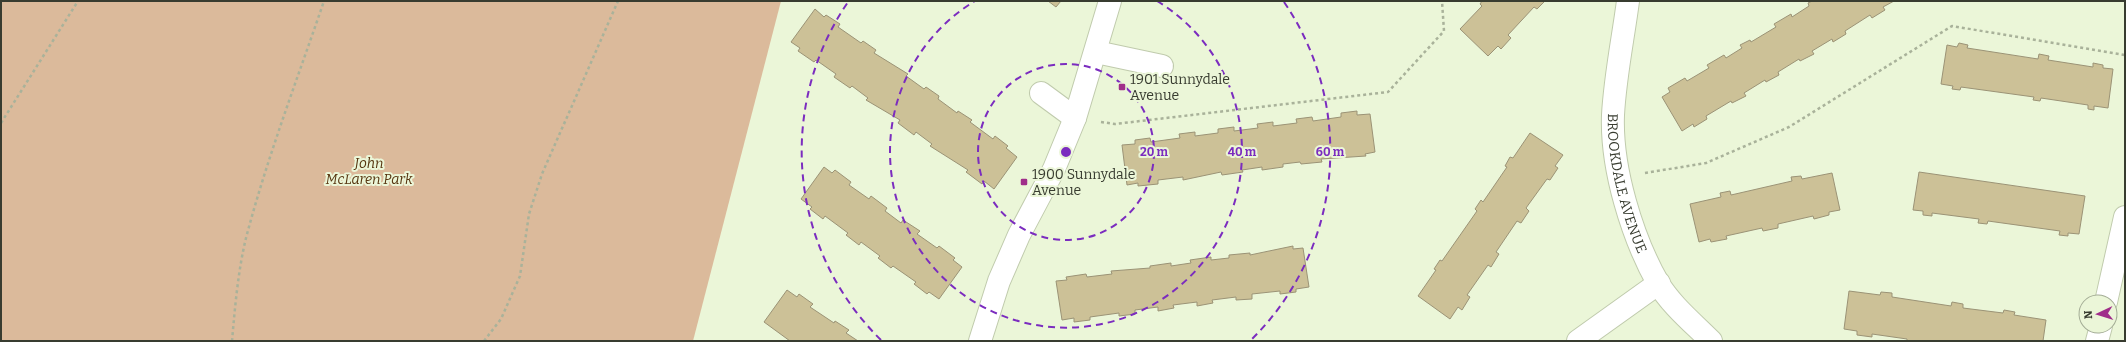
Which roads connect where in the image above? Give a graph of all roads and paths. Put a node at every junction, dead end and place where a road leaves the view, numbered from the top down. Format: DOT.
graph roads {
  1 [pos="78,1"];
  2 [pos="324,1"];
  3 [pos="618,1"];
  4 [pos="1110,1"];
  5 [pos="1442,1"];
  6 [pos="1628,1"];
  7 [pos="1096,52"];
  8 [pos="2125,55"];
  9 [pos="1162,66"];
  10 [pos="1041,93"];
  11 [pos="1075,118"];
  12 [pos="1,123"];
  13 [pos="1618,177"];
  14 [pos="2125,217"];
  15 [pos="1658,283"];
  16 [pos="2108,294"];
  17 [pos="232,341"];
  18 [pos="484,341"];
  19 [pos="980,341"];
  20 [pos="1578,341"];
  21 [pos="1711,341"];
  1 -- 12 [label="path"];
  2 -- 17 [label="path"];
  3 -- 18 [label="path"];
  4 -- 7 [label="street"];
  5 -- 11 [label="path"];
  6 -- 13 [label="street, BROOKDALE AVENUE"];
  7 -- 9 [label="street"];
  7 -- 11 [label="street"];
  8 -- 13 [label="path"];
  10 -- 11 [label="street"];
  11 -- 19 [label="street"];
  13 -- 15 [label="street, BROOKDALE AVENUE"];
  14 -- 16 [label="street"];
  15 -- 20 [label="street"];
  15 -- 21 [label="street, BROOKDALE AVENUE"];
}
